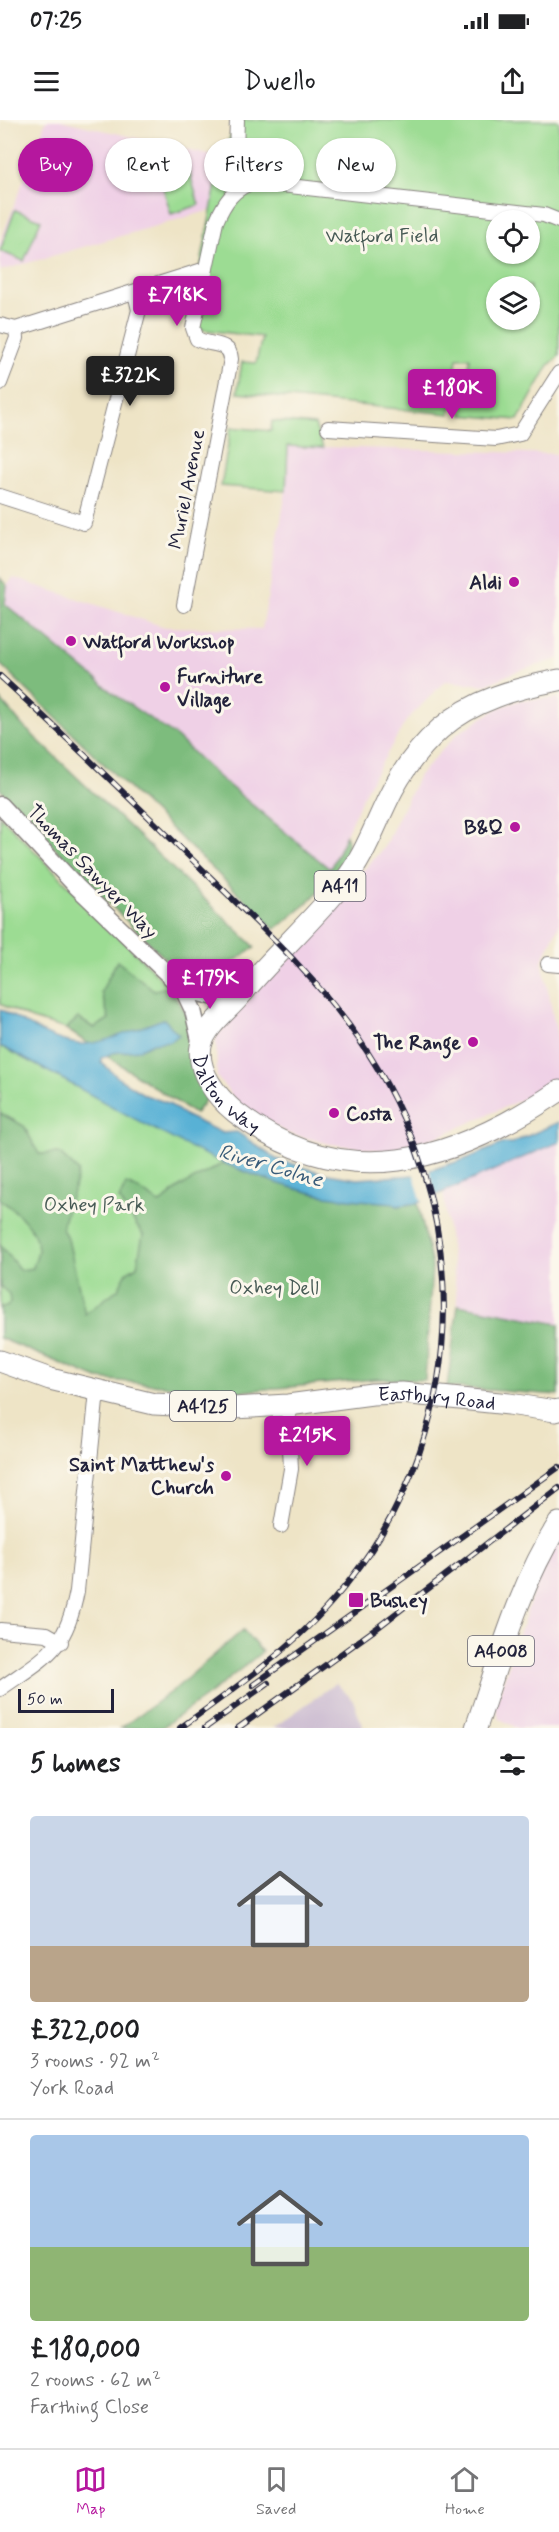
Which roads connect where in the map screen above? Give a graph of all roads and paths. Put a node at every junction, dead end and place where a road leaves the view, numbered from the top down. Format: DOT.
graph roads {
  1 [pos="237,120"];
  2 [pos="236,138"];
  3 [pos="304,188"];
  4 [pos="236,192"];
  5 [pos="559,220"];
  6 [pos="206,269"];
  7 [pos="135,293"];
  8 [pos="0,325"];
  9 [pos="16,329"];
  10 [pos="559,373"];
  11 [pos="0,383"];
  12 [pos="328,429"];
  13 [pos="0,496"];
  14 [pos="184,605"];
  15 [pos="559,680"];
  16 [pos="0,805"];
  17 [pos="246,986"];
  18 [pos="183,989"];
  19 [pos="201,1045"];
  20 [pos="559,1091"];
  21 [pos="0,1361"];
  22 [pos="97,1391"];
  23 [pos="288,1406"];
  24 [pos="558,1413"];
  25 [pos="559,1523"];
  26 [pos="281,1526"];
  27 [pos="0,1630"];
  28 [pos="61,1642"];
  29 [pos="0,1689"];
  30 [pos="483,1724"];
  1 -- 2 [label="street"];
  3 -- 5 [label="street"];
  4 -- 6 [label="street"];
  6 -- 7 [label="street"];
  6 -- 14 [label="street, Muriel Avenue"];
  7 -- 9 [label="street"];
  7 -- 13 [label="street"];
  8 -- 9 [label="street"];
  9 -- 11 [label="street"];
  10 -- 12 [label="street"];
  15 -- 17 [label="main road, Dalton Way / A411"];
  16 -- 18 [label="street, Thomas Sawyer Way"];
  17 -- 18 [label="street"];
  17 -- 19 [label="main road, Dalton Way / A411"];
  18 -- 19 [label="street, Thomas Sawyer Way"];
  19 -- 20 [label="main road, Dalton Way"];
  21 -- 22 [label="main road, Eastbury Road / A4125"];
  22 -- 23 [label="main road, Eastbury Road / A4125"];
  22 -- 28 [label="street"];
  23 -- 24 [label="main road, Eastbury Road / A4125"];
  23 -- 26 [label="street"];
  25 -- 30 [label="main road, A4008"];
  27 -- 28 [label="street"];
  28 -- 29 [label="street"];
}
